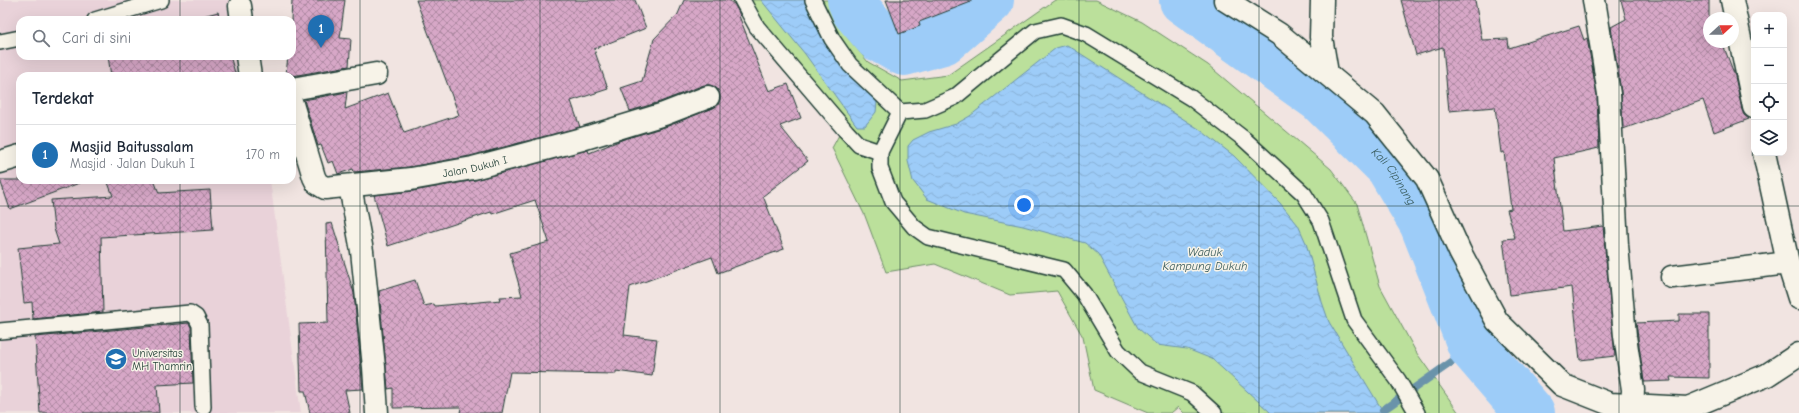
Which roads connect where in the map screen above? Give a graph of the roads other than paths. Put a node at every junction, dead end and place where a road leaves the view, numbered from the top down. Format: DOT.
graph roads {
  1 [pos="161,0"];
  2 [pos="742,0"];
  3 [pos="813,0"];
  4 [pos="1225,0"];
  5 [pos="1322,0"];
  6 [pos="1594,0"];
  7 [pos="1732,0"];
  8 [pos="108,16"];
  9 [pos="16,39"];
  10 [pos="0,42"];
  11 [pos="248,60"];
  12 [pos="249,72"];
  13 [pos="1327,73"];
  14 [pos="376,74"];
  15 [pos="296,88"];
  16 [pos="1751,92"];
  17 [pos="708,97"];
  18 [pos="900,112"];
  19 [pos="296,117"];
  20 [pos="880,152"];
  21 [pos="1765,156"];
  22 [pos="16,157"];
  23 [pos="0,162"];
  24 [pos="350,186"];
  25 [pos="1788,263"];
  26 [pos="1672,277"];
  27 [pos="1799,298"];
  28 [pos="0,331"];
  29 [pos="1799,354"];
  30 [pos="1632,406"];
  31 [pos="204,407"];
  32 [pos="377,413"];
  33 [pos="1214,413"];
  34 [pos="1417,413"];
  1 -- 8 [label="lane"];
  2 -- 20 [label="lane"];
  3 -- 18 [label="lane"];
  4 -- 13 [label="street"];
  5 -- 13 [label="street"];
  6 -- 30 [label="street"];
  7 -- 16 [label="street"];
  9 -- 10 [label="lane"];
  11 -- 12 [label="street"];
  13 -- 30 [label="street"];
  14 -- 15 [label="street"];
  17 -- 24 [label="street, Jalan Dukuh I"];
  18 -- 20 [label="lane"];
  18 -- 34 [label="lane"];
  19 -- 24 [label="street, Jalan Dukuh I"];
  20 -- 33 [label="lane"];
  21 -- 25 [label="street"];
  22 -- 23 [label="street"];
  24 -- 32 [label="street"];
  25 -- 26 [label="street"];
  25 -- 27 [label="street"];
  28 -- 31 [label="lane"];
  29 -- 30 [label="street"];
}
